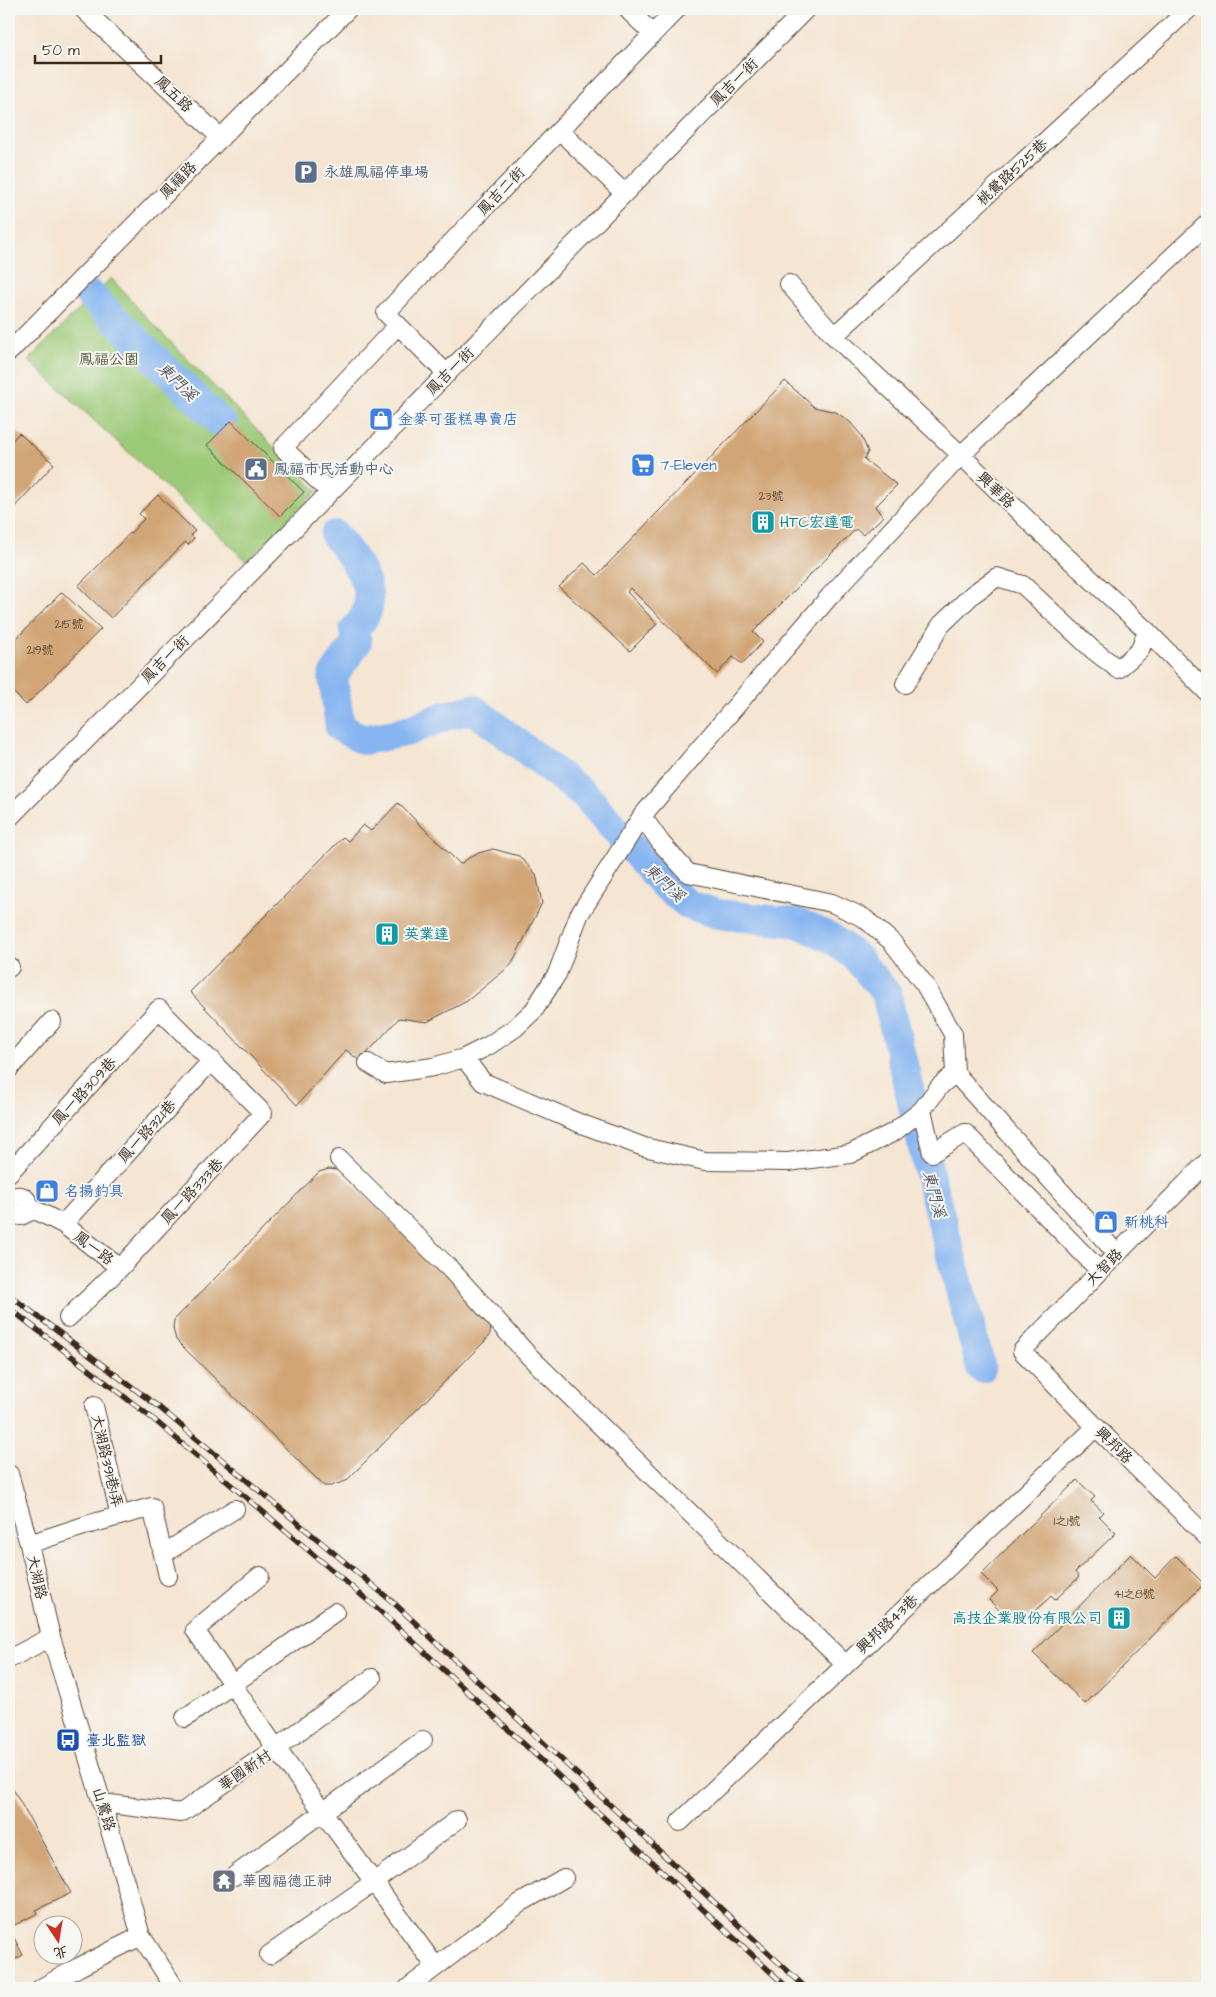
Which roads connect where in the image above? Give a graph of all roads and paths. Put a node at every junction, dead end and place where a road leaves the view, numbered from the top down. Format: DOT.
graph roads {
  1 [pos="83,9"];
  2 [pos="348,9"];
  3 [pos="630,9"];
  4 [pos="677,9"];
  5 [pos="806,9"];
  6 [pos="1189,9"];
  7 [pos="653,34"];
  8 [pos="560,131"];
  9 [pos="220,138"];
  10 [pos="624,193"];
  11 [pos="1207,224"];
  12 [pos="789,284"];
  13 [pos="398,325"];
  14 [pos="15,334"];
  15 [pos="834,336"];
  16 [pos="9,352"];
  17 [pos="447,374"];
  18 [pos="961,455"];
  19 [pos="327,495"];
  20 [pos="1147,631"];
  21 [pos="905,684"];
  22 [pos="1207,692"];
  23 [pos="642,816"];
  24 [pos="9,818"];
  25 [pos="52,1021"];
  26 [pos="464,1058"];
  27 [pos="212,1060"];
  28 [pos="368,1063"];
  29 [pos="9,1069"];
  30 [pos="955,1073"];
  31 [pos="921,1110"];
  32 [pos="339,1159"];
  33 [pos="1207,1162"];
  34 [pos="9,1173"];
  35 [pos="10,1205"];
  36 [pos="63,1224"];
  37 [pos="1117,1254"];
  38 [pos="120,1268"];
  39 [pos="1100,1271"];
  40 [pos="68,1318"];
  41 [pos="1022,1351"];
  42 [pos="94,1406"];
  43 [pos="1096,1427"];
  44 [pos="10,1483"];
  45 [pos="235,1508"];
  46 [pos="120,1516"];
  47 [pos="1207,1537"];
  48 [pos="29,1544"];
  49 [pos="163,1554"];
  50 [pos="168,1576"];
  51 [pos="260,1576"];
  52 [pos="335,1612"];
  53 [pos="49,1630"];
  54 [pos="9,1659"];
  55 [pos="845,1664"];
  56 [pos="372,1678"];
  57 [pos="232,1684"];
  58 [pos="185,1718"];
  59 [pos="423,1740"];
  60 [pos="276,1748"];
  61 [pos="102,1802"];
  62 [pos="323,1812"];
  63 [pos="457,1820"];
  64 [pos="680,1822"];
  65 [pos="234,1876"];
  66 [pos="564,1878"];
  67 [pos="374,1882"];
  68 [pos="141,1936"];
  69 [pos="269,1955"];
  70 [pos="436,1967"];
  71 [pos="41,1988"];
  72 [pos="175,1988"];
  73 [pos="408,1988"];
  1 -- 9 [label="street, 鳳五路"];
  2 -- 9 [label="street, 鳳福路"];
  3 -- 7 [label="street"];
  4 -- 7 [label="street, 鳳吉二街"];
  5 -- 10 [label="street, 鳳吉一街"];
  6 -- 15 [label="street, 桃鶯路525巷"];
  7 -- 8 [label="street, 鳳吉二街"];
  8 -- 10 [label="street"];
  8 -- 13 [label="street, 鳳吉二街"];
  9 -- 14 [label="street, 鳳福路"];
  10 -- 17 [label="street, 鳳吉一街"];
  11 -- 18 [label="street"];
  12 -- 15 [label="street, 興華路"];
  13 -- 17 [label="street, 鳳吉二街"];
  13 -- 19 [label="street"];
  14 -- 16 [label="street, 鳳福路"];
  15 -- 18 [label="street, 興華路"];
  17 -- 19 [label="street, 鳳吉一街"];
  18 -- 20 [label="street, 興華路"];
  18 -- 23 [label="street"];
  19 -- 24 [label="street, 鳳吉一街"];
  20 -- 21 [label="street"];
  20 -- 22 [label="street, 興華路"];
  23 -- 26 [label="street"];
  23 -- 30 [label="street"];
  25 -- 29 [label="street"];
  26 -- 28 [label="street"];
  26 -- 31 [label="street"];
  27 -- 34 [label="street, 鳳一路309巷"];
  27 -- 36 [label="street, 鳳一路321巷"];
  27 -- 38 [label="street, 鳳一路333巷"];
  30 -- 31 [label="street"];
  30 -- 37 [label="street"];
  31 -- 39 [label="street"];
  32 -- 55 [label="street"];
  33 -- 37 [label="street, 大智路"];
  35 -- 36 [label="street, 鳳一路"];
  36 -- 38 [label="street, 鳳一路"];
  37 -- 39 [label="street, 大智路"];
  38 -- 40 [label="street, 鳳一路"];
  39 -- 41 [label="street, 大智路"];
  41 -- 43 [label="street, 興邦路"];
  42 -- 46 [label="street, 大湖路391巷1弄"];
  43 -- 47 [label="street, 興邦路"];
  43 -- 55 [label="street, 興邦路43巷"];
  44 -- 48 [label="street, 大湖路"];
  45 -- 49 [label="street"];
  46 -- 48 [label="street"];
  46 -- 49 [label="street"];
  48 -- 53 [label="street, 大湖路"];
  49 -- 50 [label="street"];
  51 -- 57 [label="street"];
  52 -- 57 [label="street"];
  53 -- 54 [label="street"];
  53 -- 61 [label="street, 山鶯路"];
  55 -- 64 [label="street, 興邦路43巷"];
  56 -- 60 [label="street, 華國新村"];
  57 -- 58 [label="street"];
  57 -- 60 [label="street"];
  59 -- 62 [label="street"];
  60 -- 61 [label="street, 華國新村"];
  60 -- 62 [label="street"];
  61 -- 68 [label="street, 山鶯路"];
  62 -- 65 [label="street"];
  62 -- 67 [label="street"];
  63 -- 67 [label="street"];
  66 -- 70 [label="street"];
  67 -- 69 [label="street"];
  67 -- 70 [label="street"];
  68 -- 71 [label="street"];
  68 -- 72 [label="street, 山鶯路"];
  70 -- 73 [label="street"];
}
